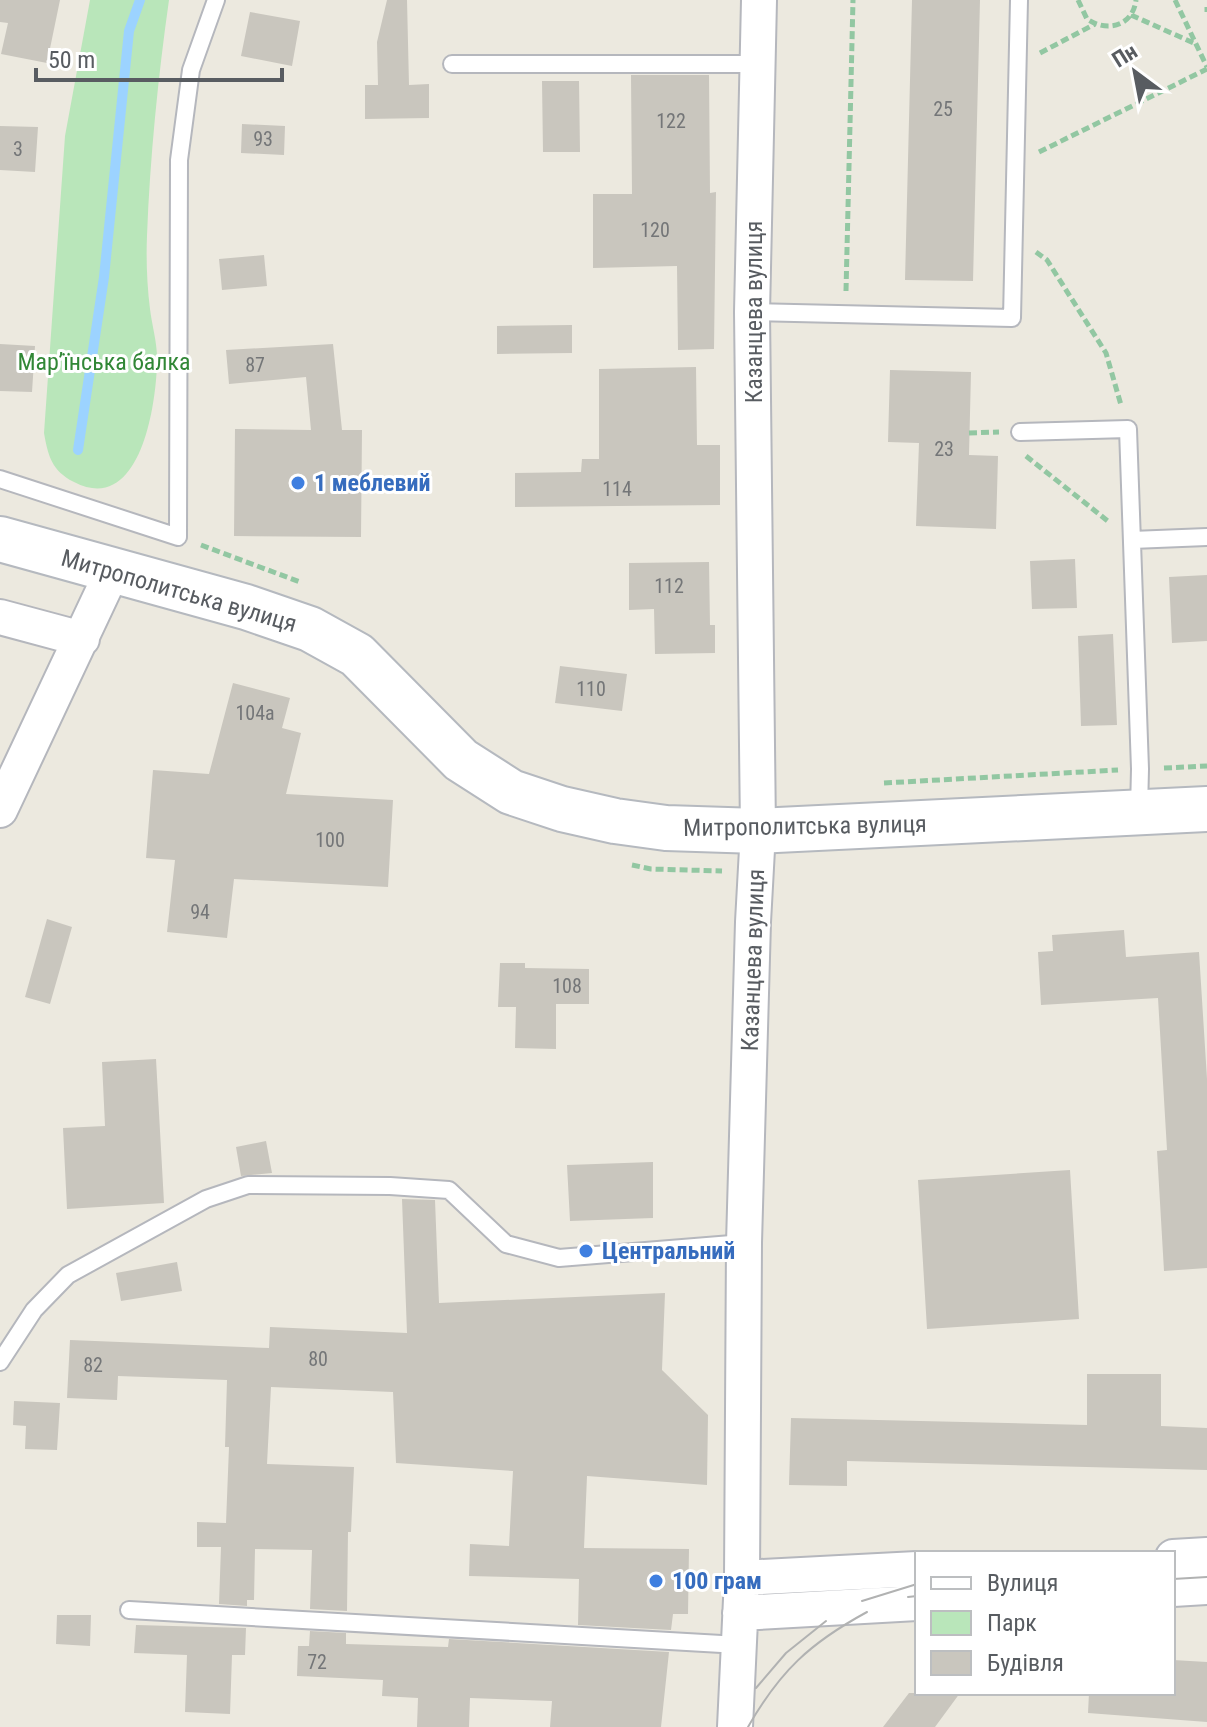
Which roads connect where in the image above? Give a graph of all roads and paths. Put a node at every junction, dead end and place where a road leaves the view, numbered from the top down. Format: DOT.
graph roads {
  1 [pos="216,0"];
  2 [pos="759,0"];
  3 [pos="853,0"];
  4 [pos="1019,0"];
  5 [pos="1078,0"];
  6 [pos="1136,0"];
  7 [pos="1175,0"];
  8 [pos="1131,15"];
  9 [pos="1095,24"];
  10 [pos="1196,45"];
  11 [pos="452,64"];
  12 [pos="758,64"];
  13 [pos="1018,64"];
  14 [pos="1207,68"];
  15 [pos="1015,164"];
  16 [pos="1014,235"];
  17 [pos="752,312"];
  18 [pos="846,315"];
  19 [pos="1128,429"];
  20 [pos="995,432"];
  21 [pos="1014,437"];
  22 [pos="1020,452"];
  23 [pos="0,479"];
  24 [pos="178,537"];
  25 [pos="1207,537"];
  26 [pos="0,539"];
  27 [pos="1132,540"];
  28 [pos="113,570"];
  29 [pos="307,585"];
  30 [pos="0,617"];
  31 [pos="82,639"];
  32 [pos="1207,766"];
  33 [pos="1140,769"];
  34 [pos="871,784"];
  35 [pos="1207,809"];
  36 [pos="0,810"];
  37 [pos="1139,812"];
  38 [pos="758,831"];
  39 [pos="744,1243"];
  40 [pos="0,1362"];
  41 [pos="1207,1555"];
  42 [pos="1175,1557"];
  43 [pos="915,1569"];
  44 [pos="742,1578"];
  45 [pos="1207,1587"];
  46 [pos="1175,1589"];
  47 [pos="915,1603"];
  48 [pos="129,1610"];
  49 [pos="740,1629"];
  50 [pos="735,1727"];
  1 -- 24 [label="lane"];
  2 -- 12 [label="street, Казанцева вулиця"];
  3 -- 18 [label="path"];
  4 -- 13 [label="lane"];
  5 -- 9 [label="path"];
  6 -- 8 [label="path"];
  7 -- 10 [label="path"];
  8 -- 9 [label="path"];
  8 -- 10 [label="path"];
  9 -- 13 [label="path"];
  10 -- 14 [label="path"];
  11 -- 12 [label="lane"];
  12 -- 17 [label="street, Казанцева вулиця"];
  13 -- 15 [label="lane"];
  14 -- 15 [label="path"];
  15 -- 16 [label="lane"];
  16 -- 18 [label="lane"];
  16 -- 19 [label="path"];
  17 -- 18 [label="lane"];
  17 -- 38 [label="street, Казанцева вулиця"];
  19 -- 21 [label="lane"];
  19 -- 27 [label="lane"];
  20 -- 21 [label="path"];
  22 -- 27 [label="path"];
  23 -- 24 [label="lane"];
  24 -- 29 [label="path"];
  25 -- 27 [label="lane"];
  26 -- 28 [label="main road, Митрополитська вулиця"];
  27 -- 33 [label="lane"];
  28 -- 31 [label="street"];
  28 -- 38 [label="main road, Митрополитська вулиця"];
  30 -- 31 [label="street"];
  31 -- 36 [label="street"];
  32 -- 33 [label="path"];
  33 -- 34 [label="path"];
  33 -- 37 [label="lane"];
  35 -- 37 [label="main road, Митрополитська вулиця"];
  37 -- 38 [label="main road, Митрополитська вулиця"];
  38 -- 39 [label="street, Казанцева вулиця"];
  39 -- 40 [label="lane"];
  39 -- 44 [label="street, Казанцева вулиця"];
  41 -- 42 [label="street"];
  43 -- 44 [label="street"];
  44 -- 49 [label="street, Казанцева вулиця"];
  45 -- 46 [label="street"];
  47 -- 49 [label="street"];
  48 -- 49 [label="lane"];
  49 -- 50 [label="street, Казанцева вулиця"];
}
